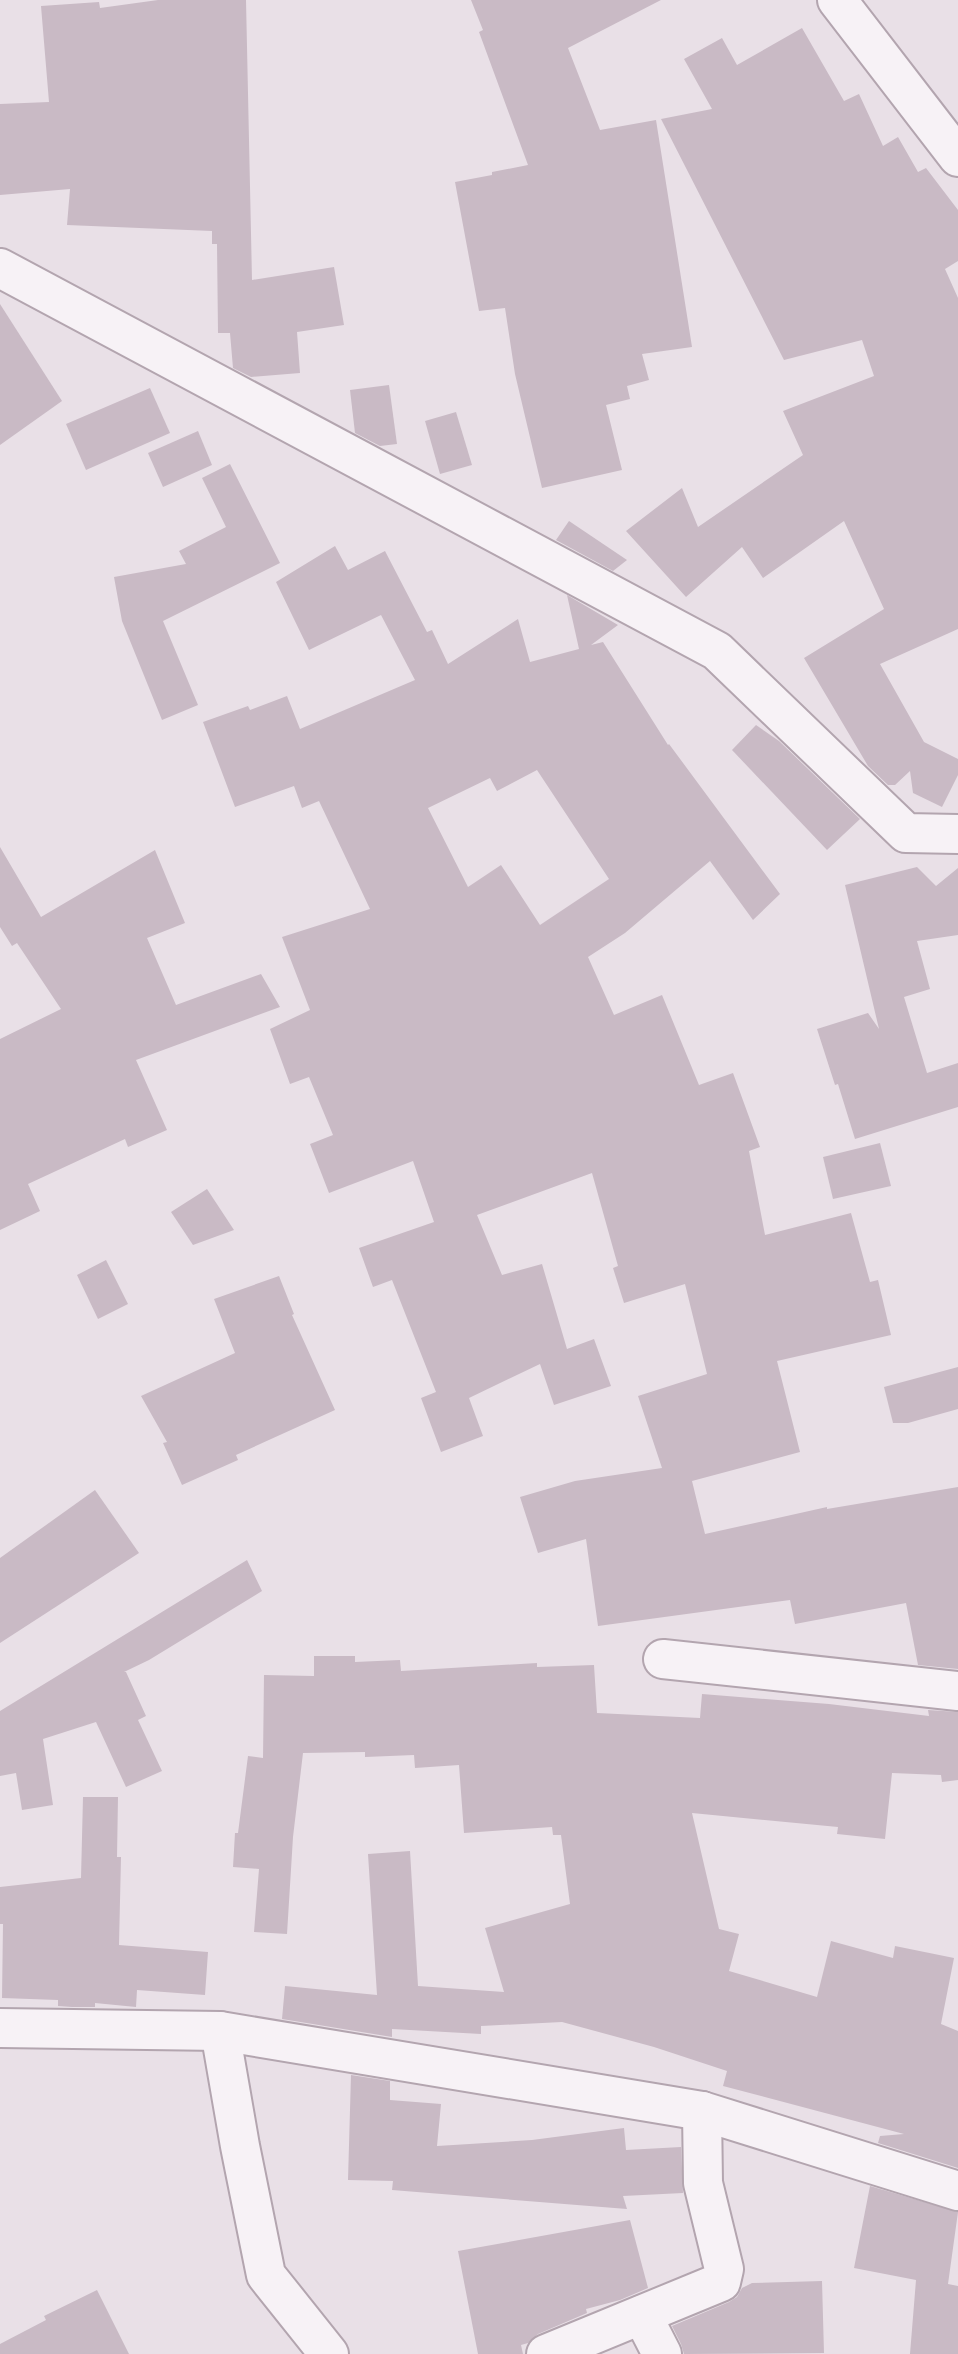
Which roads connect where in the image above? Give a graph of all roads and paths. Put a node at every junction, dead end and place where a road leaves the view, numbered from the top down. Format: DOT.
graph roads {
  1 [pos="837,0"];
  2 [pos="958,157"];
  3 [pos="0,268"];
  4 [pos="958,834"];
  5 [pos="663,1659"];
  6 [pos="958,1690"];
  7 [pos="0,2028"];
  8 [pos="220,2031"];
  9 [pos="702,2111"];
  10 [pos="958,2191"];
  11 [pos="642,2315"];
  12 [pos="329,2354"];
  13 [pos="546,2354"];
  14 [pos="662,2354"];
  1 -- 2 [label="street"];
  3 -- 4 [label="street"];
  5 -- 6 [label="street"];
  7 -- 8 [label="street"];
  8 -- 9 [label="street"];
  8 -- 12 [label="street"];
  9 -- 10 [label="street"];
  9 -- 11 [label="street"];
  11 -- 13 [label="street"];
  11 -- 14 [label="street"];
}
